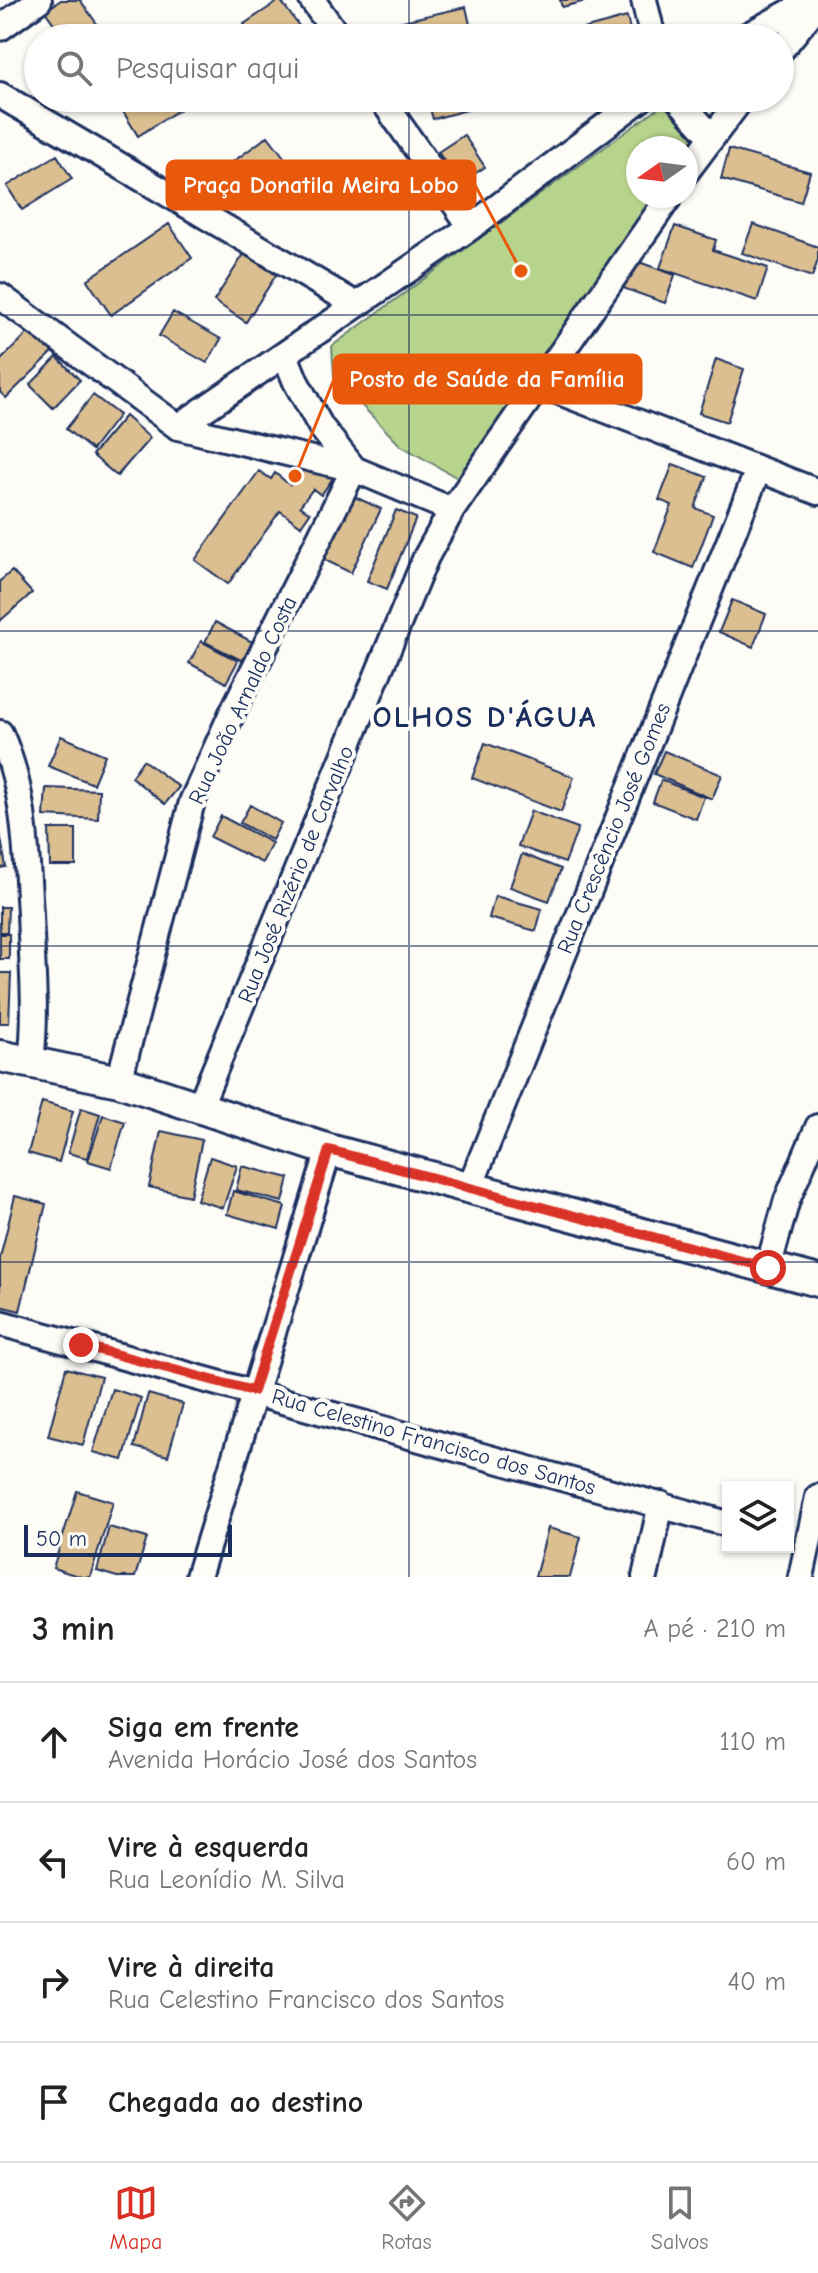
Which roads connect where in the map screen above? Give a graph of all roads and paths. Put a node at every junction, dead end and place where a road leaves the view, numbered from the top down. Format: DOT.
graph roads {
  1 [pos="39,0"];
  2 [pos="312,0"];
  3 [pos="644,0"];
  4 [pos="812,0"];
  5 [pos="818,4"];
  6 [pos="329,24"];
  7 [pos="650,24"];
  8 [pos="768,24"];
  9 [pos="0,28"];
  10 [pos="794,34"];
  11 [pos="0,95"];
  12 [pos="24,109"];
  13 [pos="29,112"];
  14 [pos="391,112"];
  15 [pos="623,112"];
  16 [pos="690,112"];
  17 [pos="731,112"];
  18 [pos="711,136"];
  19 [pos="698,155"];
  20 [pos="662,208"];
  21 [pos="471,227"];
  22 [pos="0,296"];
  23 [pos="355,304"];
  24 [pos="285,355"];
  25 [pos="539,384"];
  26 [pos="178,427"];
  27 [pos="354,469"];
  28 [pos="758,470"];
  29 [pos="818,492"];
  30 [pos="452,510"];
  31 [pos="0,733"];
  32 [pos="0,1056"];
  33 [pos="31,1062"];
  34 [pos="119,1081"];
  35 [pos="199,1108"];
  36 [pos="818,1127"];
  37 [pos="329,1150"];
  38 [pos="470,1187"];
  39 [pos="768,1268"];
  40 [pos="818,1281"];
  41 [pos="0,1323"];
  42 [pos="253,1391"];
  43 [pos="818,1497"];
  44 [pos="661,1504"];
  45 [pos="722,1522"];
  46 [pos="798,1544"];
  47 [pos="198,1577"];
  48 [pos="645,1577"];
  49 [pos="801,1577"];
  1 -- 9 [label="street"];
  2 -- 6 [label="street"];
  3 -- 7 [label="street"];
  4 -- 8 [label="street"];
  5 -- 10 [label="street"];
  11 -- 12 [label="street"];
  13 -- 23 [label="street"];
  14 -- 21 [label="street"];
  15 -- 21 [label="street"];
  16 -- 18 [label="street"];
  17 -- 18 [label="street"];
  18 -- 19 [label="street"];
  20 -- 25 [label="street, Rua José Rizério de Carvalho"];
  21 -- 23 [label="street"];
  22 -- 26 [label="street"];
  23 -- 24 [label="street"];
  24 -- 26 [label="street"];
  24 -- 27 [label="street"];
  25 -- 28 [label="street"];
  25 -- 30 [label="street, Rua José Rizério de Carvalho"];
  26 -- 27 [label="street"];
  27 -- 30 [label="street"];
  27 -- 34 [label="street, Rua João Arnaldo Costa"];
  28 -- 29 [label="street"];
  28 -- 38 [label="street, Rua Crescêncio José Gomes"];
  30 -- 35 [label="street, Rua José Rizério de Carvalho"];
  31 -- 33 [label="street"];
  32 -- 33 [label="street"];
  33 -- 34 [label="street"];
  34 -- 35 [label="street"];
  35 -- 37 [label="street"];
  36 -- 39 [label="street"];
  37 -- 38 [label="street"];
  37 -- 42 [label="street"];
  38 -- 39 [label="street"];
  39 -- 40 [label="street"];
  41 -- 42 [label="street, Rua Celestino Francisco dos Santos"];
  42 -- 44 [label="street, Rua Celestino Francisco dos Santos"];
  42 -- 47 [label="street"];
  43 -- 46 [label="street"];
  44 -- 45 [label="street, Rua Celestino Francisco dos Santos"];
  44 -- 48 [label="street"];
  46 -- 49 [label="street"];
}
